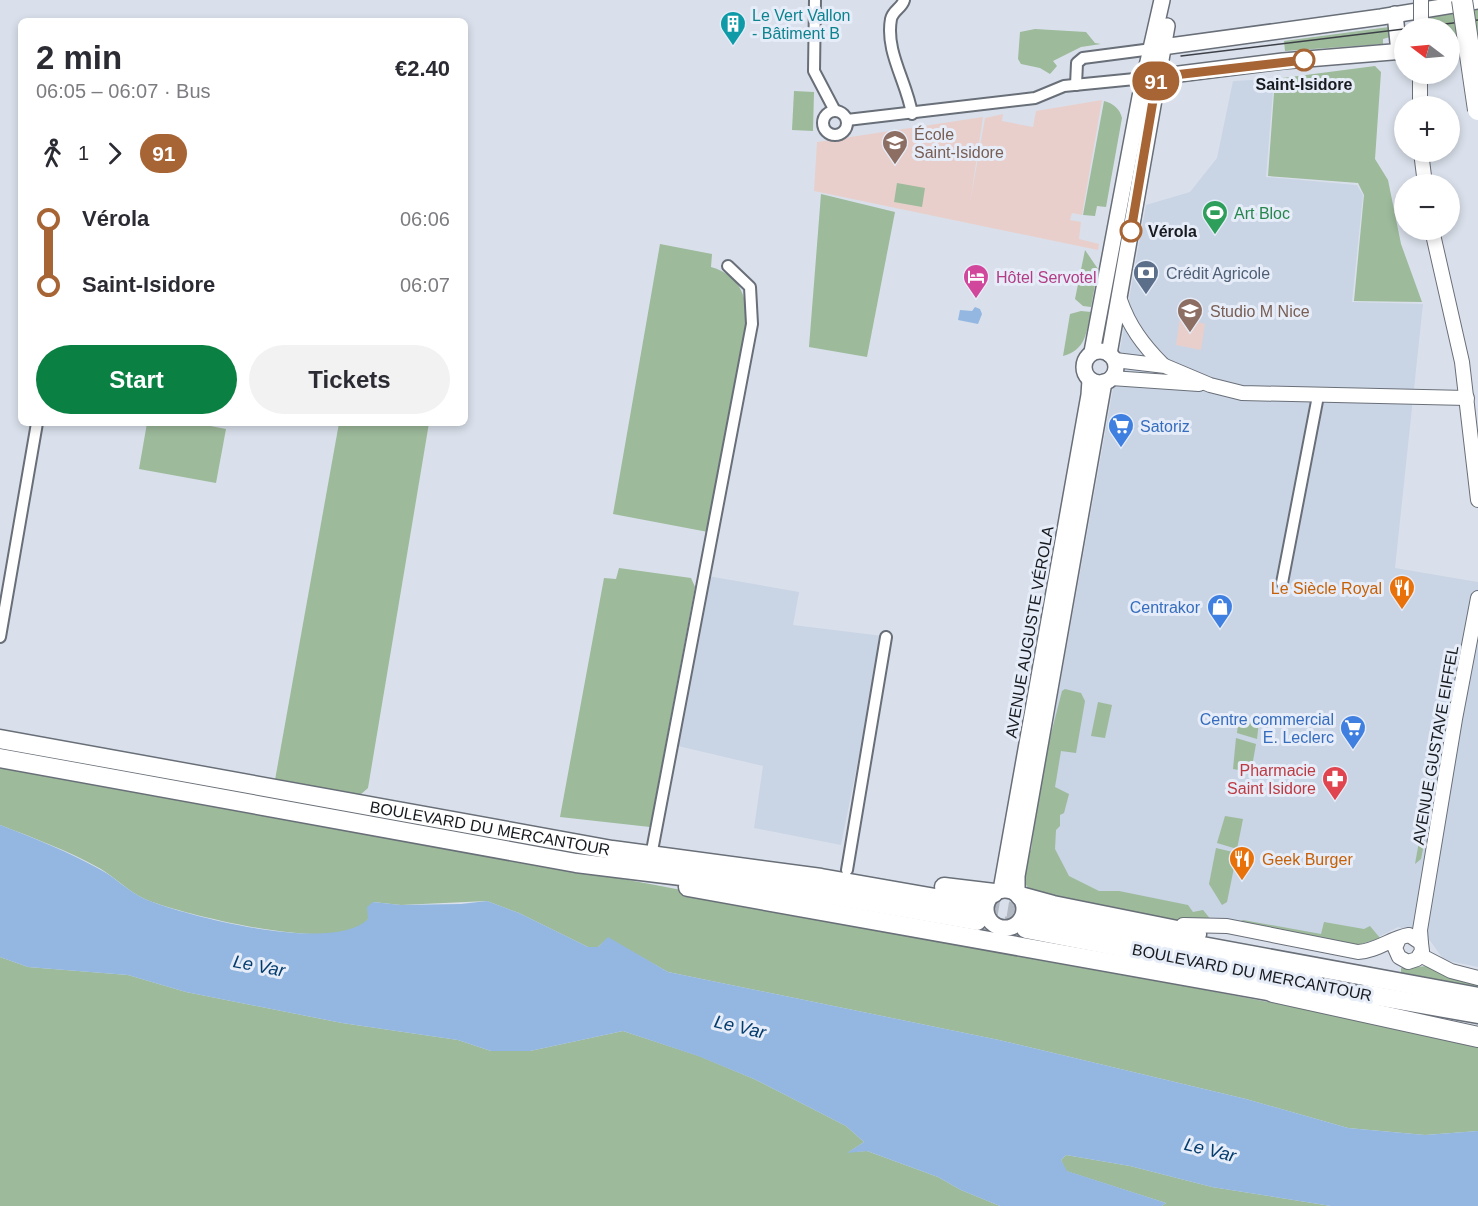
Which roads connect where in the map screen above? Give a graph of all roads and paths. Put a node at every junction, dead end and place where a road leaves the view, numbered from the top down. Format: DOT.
graph roads {
  1 [pos="815,0"];
  2 [pos="904,0"];
  3 [pos="1162,0"];
  4 [pos="1172,0"];
  5 [pos="1421,0"];
  6 [pos="1462,0"];
  7 [pos="1478,1"];
  8 [pos="1395,14"];
  9 [pos="1396,18"];
  10 [pos="1421,18"];
  11 [pos="1478,44"];
  12 [pos="1460,46"];
  13 [pos="1158,48"];
  14 [pos="1394,53"];
  15 [pos="1151,78"];
  16 [pos="1076,85"];
  17 [pos="1478,110"];
  18 [pos="835,111"];
  19 [pos="912,114"];
  20 [pos="846,120"];
  21 [pos="1434,240"];
  22 [pos="728,266"];
  23 [pos="1120,300"];
  24 [pos="1092,352"];
  25 [pos="1112,357"];
  26 [pos="1165,366"];
  27 [pos="1102,380"];
  28 [pos="1210,385"];
  29 [pos="1318,396"];
  30 [pos="1472,399"];
  31 [pos="37,426"];
  32 [pos="1478,500"];
  33 [pos="1282,583"];
  34 [pos="1478,598"];
  35 [pos="0,637"];
  36 [pos="886,637"];
  37 [pos="0,730"];
  38 [pos="0,739"];
  39 [pos="44,746"];
  40 [pos="0,758"];
  41 [pos="651,855"];
  42 [pos="576,864"];
  43 [pos="847,870"];
  44 [pos="1018,894"];
  45 [pos="988,903"];
  46 [pos="834,911"];
  47 [pos="1028,922"];
  48 [pos="1162,926"];
  49 [pos="1004,930"];
  50 [pos="1412,943"];
  51 [pos="1066,954"];
  52 [pos="1478,978"];
  53 [pos="1379,989"];
  54 [pos="1273,992"];
  55 [pos="1478,998"];
  56 [pos="1478,1014"];
  57 [pos="1478,1037"];
  1 -- 18 [label="street"];
  2 -- 19 [label="street"];
  3 -- 13 [label="main road"];
  4 -- 13 [label="main road"];
  5 -- 10 [label="street, bridge"];
  6 -- 17 [label="highway, bridge"];
  7 -- 8 [label="main road"];
  8 -- 9 [label="main road"];
  8 -- 13 [label="main road"];
  11 -- 12 [label="main road"];
  13 -- 15 [label="main road"];
  13 -- 16 [label="street"];
  14 -- 15 [label="main road"];
  15 -- 16 [label="street"];
  15 -- 23 [label="main road"];
  15 -- 24 [label="main road"];
  16 -- 19 [label="street"];
  18 -- 20 [label="street"];
  18 -- 20 [label="street"];
  19 -- 20 [label="street"];
  21 -- 30 [label="street"];
  22 -- 41 [label="street"];
  23 -- 25 [label="main road"];
  23 -- 26 [label="street"];
  24 -- 25 [label="main road"];
  24 -- 27 [label="main road"];
  25 -- 26 [label="street"];
  25 -- 27 [label="main road"];
  26 -- 28 [label="street"];
  27 -- 28 [label="street"];
  27 -- 44 [label="main road, AVENUE AUGUSTE VÉROLA"];
  27 -- 45 [label="main road, AVENUE AUGUSTE VÉROLA"];
  28 -- 29 [label="street"];
  29 -- 30 [label="street"];
  29 -- 33 [label="street"];
  30 -- 32 [label="street"];
  31 -- 35 [label="street"];
  34 -- 50 [label="street, AVENUE GUSTAVE EIFFEL"];
  36 -- 43 [label="street"];
  37 -- 39 [label="main road"];
  38 -- 39 [label="main road, BOULEVARD DU MERCANTOUR"];
  39 -- 41 [label="main road, BOULEVARD DU MERCANTOUR"];
  40 -- 42 [label="main road, BOULEVARD DU MERCANTOUR"];
  41 -- 43 [label="main road"];
  41 -- 45 [label="main road, BOULEVARD DU MERCANTOUR"];
  42 -- 45 [label="main road, BOULEVARD DU MERCANTOUR"];
  42 -- 46 [label="main road"];
  43 -- 45 [label="main road"];
  44 -- 45 [label="main road"];
  44 -- 48 [label="main road"];
  44 -- 49 [label="main road"];
  45 -- 49 [label="main road"];
  46 -- 49 [label="main road"];
  46 -- 51 [label="main road"];
  47 -- 53 [label="main road, BOULEVARD DU MERCANTOUR"];
  48 -- 50 [label="street"];
  48 -- 53 [label="main road"];
  49 -- 51 [label="main road"];
  50 -- 52 [label="street"];
  51 -- 54 [label="main road"];
  53 -- 54 [label="main road"];
  53 -- 55 [label="main road, BOULEVARD DU MERCANTOUR"];
  53 -- 56 [label="main road, BOULEVARD DU MERCANTOUR"];
  54 -- 57 [label="highway"];
}
